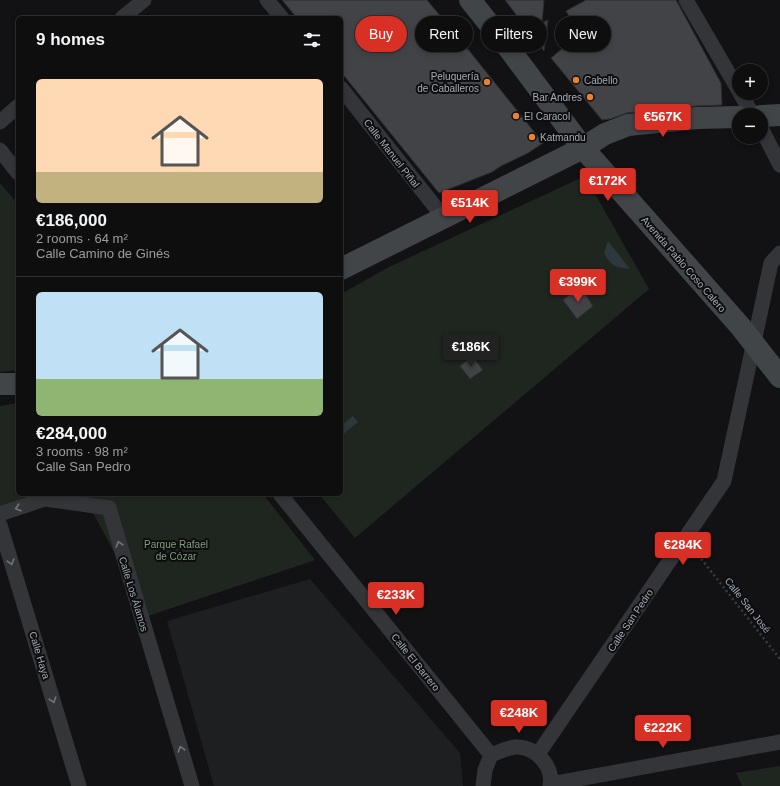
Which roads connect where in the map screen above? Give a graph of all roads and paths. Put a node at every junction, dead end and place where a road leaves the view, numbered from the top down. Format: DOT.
graph roads {
  1 [pos="144,0"];
  2 [pos="267,0"];
  3 [pos="470,0"];
  4 [pos="690,2"];
  5 [pos="124,16"];
  6 [pos="280,16"];
  7 [pos="732,78"];
  8 [pos="343,91"];
  9 [pos="16,108"];
  10 [pos="780,115"];
  11 [pos="732,116"];
  12 [pos="768,116"];
  13 [pos="0,122"];
  14 [pos="768,142"];
  15 [pos="583,148"];
  16 [pos="0,150"];
  17 [pos="780,165"];
  18 [pos="16,170"];
  19 [pos="444,218"];
  20 [pos="780,253"];
  21 [pos="343,268"];
  22 [pos="754,345"];
  23 [pos="780,377"];
  24 [pos="0,384"];
  25 [pos="16,384"];
  26 [pos="282,496"];
  27 [pos="0,514"];
  28 [pos="0,525"];
  29 [pos="703,562"];
  30 [pos="780,659"];
  31 [pos="780,742"];
  32 [pos="538,754"];
  33 [pos="491,756"];
  34 [pos="550,785"];
  35 [pos="79,786"];
  36 [pos="192,786"];
  37 [pos="483,786"];
  1 -- 5 [label="street"];
  2 -- 6 [label="street"];
  3 -- 15 [label="main road, Avenida Pablo Coso Calero"];
  4 -- 7 [label="street"];
  8 -- 19 [label="street, Calle Manuel Piñal"];
  9 -- 13 [label="street"];
  10 -- 12 [label="main road"];
  11 -- 15 [label="main road"];
  14 -- 17 [label="street"];
  15 -- 19 [label="main road"];
  15 -- 22 [label="main road, Avenida Pablo Coso Calero"];
  16 -- 18 [label="street"];
  19 -- 21 [label="main road"];
  20 -- 22 [label="street, Calle San Pedro"];
  22 -- 23 [label="main road, Avenida Pablo Coso Calero"];
  22 -- 32 [label="street, Calle San Pedro"];
  24 -- 25 [label="main road"];
  26 -- 33 [label="street, Calle El Barrero"];
  36 -- 27 [label="street, Calle Los Álamos, one-way"];
  28 -- 35 [label="street, Calle Haya, one-way"];
  29 -- 30 [label="path, Calle San José"];
  31 -- 34 [label="street"];
  32 -- 33 [label="street"];
  32 -- 34 [label="street"];
  33 -- 37 [label="street"];
}
